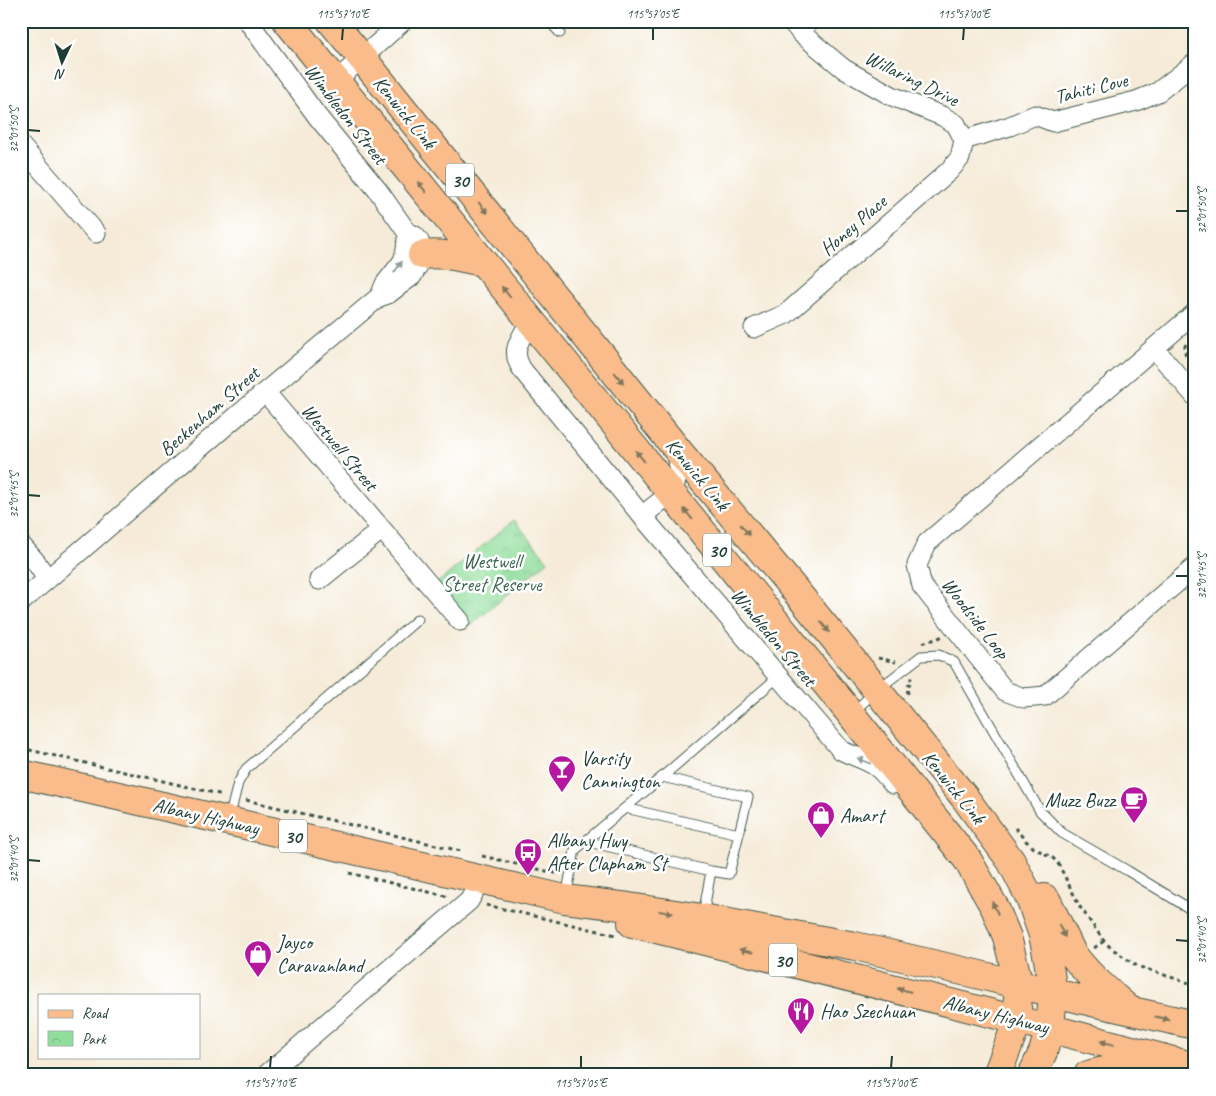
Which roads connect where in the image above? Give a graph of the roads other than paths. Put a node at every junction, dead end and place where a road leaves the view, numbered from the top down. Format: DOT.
graph roads {
  1 [pos="248,21"];
  2 [pos="287,21"];
  3 [pos="331,21"];
  4 [pos="403,21"];
  5 [pos="549,21"];
  6 [pos="818,21"];
  7 [pos="797,28"];
  8 [pos="560,33"];
  9 [pos="362,58"];
  10 [pos="1195,64"];
  11 [pos="336,81"];
  12 [pos="964,140"];
  13 [pos="25,158"];
  14 [pos="96,233"];
  15 [pos="416,245"];
  16 [pos="482,262"];
  17 [pos="1195,313"];
  18 [pos="530,322"];
  19 [pos="754,328"];
  20 [pos="1154,348"];
  21 [pos="265,392"];
  22 [pos="1195,396"];
  23 [pos="680,453"];
  24 [pos="671,493"];
  25 [pos="642,516"];
  26 [pos="381,530"];
  27 [pos="21,545"];
  28 [pos="1195,567"];
  29 [pos="47,579"];
  30 [pos="319,580"];
  31 [pos="21,602"];
  32 [pos="418,619"];
  33 [pos="460,621"];
  34 [pos="778,677"];
  35 [pos="877,690"];
  36 [pos="850,714"];
  37 [pos="21,774"];
  38 [pos="662,777"];
  39 [pos="625,808"];
  40 [pos="231,809"];
  41 [pos="929,812"];
  42 [pos="739,834"];
  43 [pos="585,841"];
  44 [pos="1011,861"];
  45 [pos="475,866"];
  46 [pos="712,871"];
  47 [pos="567,888"];
  48 [pos="1195,912"];
  49 [pos="702,918"];
  50 [pos="1019,985"];
  51 [pos="1052,993"];
  52 [pos="1130,1011"];
  53 [pos="1016,1020"];
  54 [pos="1195,1025"];
  55 [pos="1050,1028"];
  56 [pos="1191,1066"];
  57 [pos="266,1075"];
  58 [pos="996,1075"];
  59 [pos="1032,1075"];
  60 [pos="1088,1075"];
  1 -- 15 [label="street, Wimbledon Street"];
  2 -- 11 [label="main road, Kenwick Link / 30"];
  3 -- 9 [label="main road, Kenwick Link / 30"];
  4 -- 9 [label="street"];
  5 -- 8 [label="lane"];
  6 -- 7 [label="lane"];
  7 -- 12 [label="street, Willaring Drive"];
  9 -- 11 [label="street"];
  9 -- 23 [label="main road, Kenwick Link / 30, one-way"];
  10 -- 12 [label="street, Tahiti Cove"];
  16 -- 11 [label="main road, Kenwick Link / 30, one-way"];
  12 -- 19 [label="street, Honey Place"];
  13 -- 14 [label="street"];
  15 -- 16 [label="main road"];
  15 -- 21 [label="street, Beckenham Street"];
  18 -- 16 [label="main road, Kenwick Link / 30, one-way"];
  17 -- 20 [label="street, Woodside Loop"];
  24 -- 18 [label="main road, Kenwick Link / 30, one-way"];
  18 -- 25 [label="street, Wimbledon Street"];
  20 -- 22 [label="street"];
  20 -- 28 [label="street, Woodside Loop"];
  21 -- 26 [label="street, Westwell Street"];
  21 -- 29 [label="street, Beckenham Street"];
  23 -- 24 [label="street"];
  23 -- 35 [label="main road, Kenwick Link / 30, one-way"];
  24 -- 25 [label="street"];
  36 -- 24 [label="main road, Kenwick Link / 30, one-way"];
  25 -- 34 [label="street, Wimbledon Street"];
  26 -- 30 [label="street"];
  26 -- 33 [label="street, Westwell Street"];
  27 -- 29 [label="street"];
  29 -- 31 [label="street, Beckenham Street"];
  32 -- 40 [label="lane"];
  34 -- 38 [label="lane"];
  41 -- 34 [label="street, Wimbledon Street, one-way"];
  35 -- 36 [label="lane"];
  35 -- 44 [label="main road, Kenwick Link / 30"];
  35 -- 48 [label="lane"];
  36 -- 41 [label="main road, Kenwick Link / 30"];
  37 -- 40 [label="main road, Albany Highway / 30"];
  38 -- 39 [label="lane"];
  38 -- 42 [label="lane"];
  39 -- 42 [label="lane"];
  39 -- 43 [label="lane"];
  40 -- 45 [label="main road, Albany Highway / 30"];
  50 -- 41 [label="main road, Kenwick Link / 30, one-way"];
  42 -- 46 [label="lane"];
  43 -- 46 [label="lane"];
  43 -- 47 [label="lane"];
  44 -- 51 [label="main road, Kenwick Link / 30"];
  44 -- 52 [label="main road, one-way"];
  45 -- 47 [label="main road, Albany Highway / 30"];
  45 -- 57 [label="street"];
  46 -- 49 [label="lane"];
  47 -- 49 [label="main road, Albany Highway / 30, one-way"];
  53 -- 47 [label="main road, Albany Highway / 30, one-way"];
  49 -- 50 [label="main road, Albany Highway / 30"];
  50 -- 51 [label="main road, Albany Highway / 30"];
  50 -- 53 [label="main road, Kenwick Link / 30"];
  51 -- 52 [label="main road, Albany Highway / 30"];
  51 -- 55 [label="main road, Kenwick Link / 30"];
  52 -- 54 [label="main road, Albany Highway / 30, one-way"];
  53 -- 55 [label="main road, Albany Highway / 30"];
  53 -- 58 [label="main road, Kenwick Link"];
  56 -- 55 [label="main road, Albany Highway / 30, one-way"];
  55 -- 59 [label="main road, Kenwick Link"];
  56 -- 60 [label="main road"];
}
